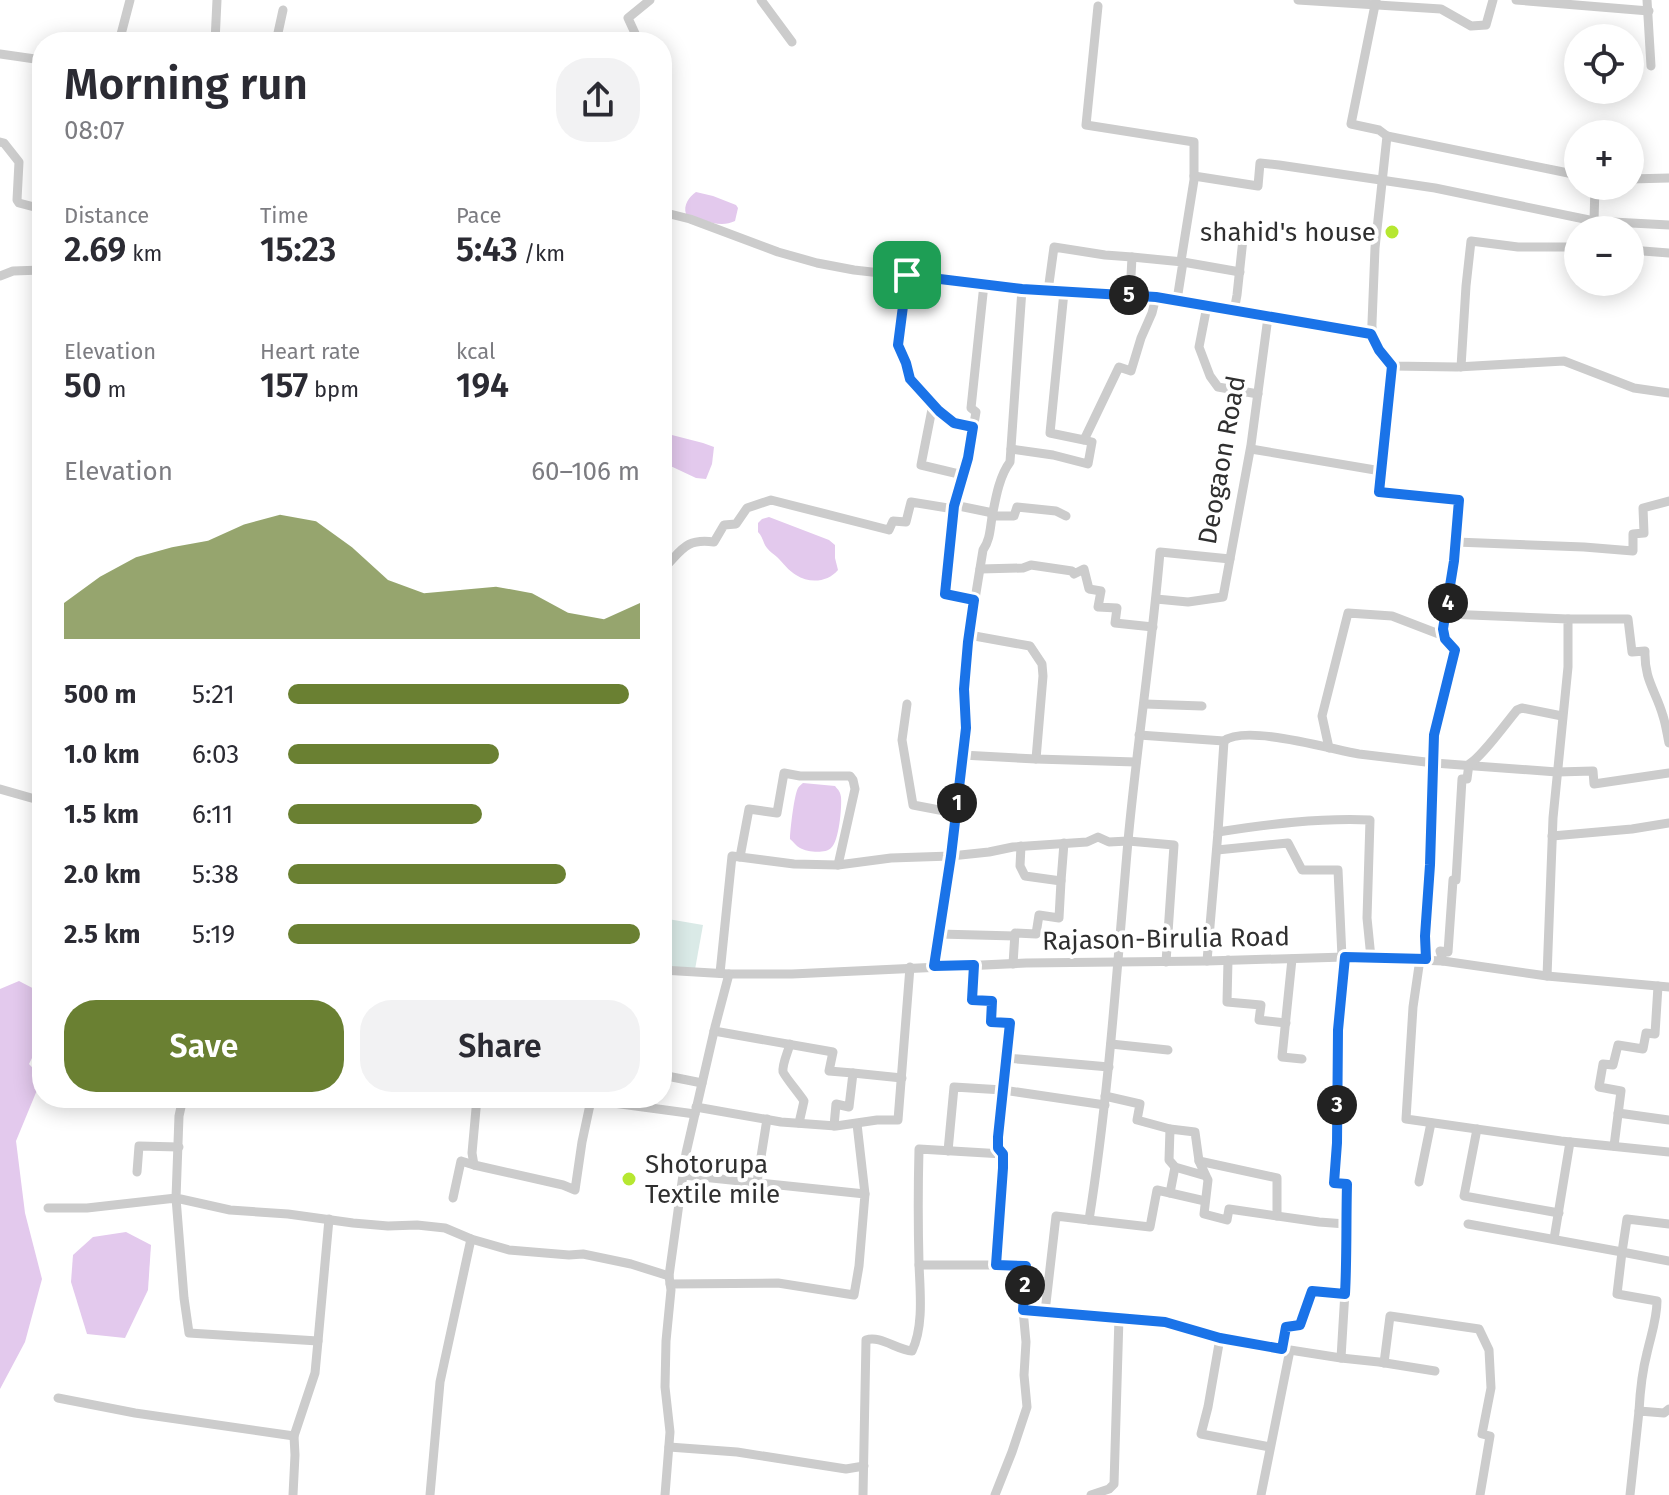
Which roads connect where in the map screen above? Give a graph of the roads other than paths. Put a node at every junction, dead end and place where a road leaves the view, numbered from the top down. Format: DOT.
graph roads {
  1 [pos="130,0"];
  2 [pos="217,0"];
  3 [pos="650,0"];
  4 [pos="761,0"];
  5 [pos="1298,0"];
  6 [pos="1493,0"];
  7 [pos="1516,0"];
  8 [pos="1375,3"];
  9 [pos="1648,5"];
  10 [pos="1098,6"];
  11 [pos="283,10"];
  12 [pos="122,32"];
  13 [pos="215,32"];
  14 [pos="278,32"];
  15 [pos="634,32"];
  16 [pos="792,42"];
  17 [pos="0,54"];
  18 [pos="32,59"];
  19 [pos="1651,66"];
  20 [pos="1387,136"];
  21 [pos="0,142"];
  22 [pos="1564,172"];
  23 [pos="1194,176"];
  24 [pos="1669,178"];
  25 [pos="1381,179"];
  26 [pos="1644,179"];
  27 [pos="32,206"];
  28 [pos="672,214"];
  29 [pos="1570,216"];
  30 [pos="1644,224"];
  31 [pos="1669,225"];
  32 [pos="1243,239"];
  33 [pos="1564,247"];
  34 [pos="1644,251"];
  35 [pos="1669,253"];
  36 [pos="1132,257"];
  37 [pos="1182,262"];
  38 [pos="32,270"];
  39 [pos="1240,272"];
  40 [pos="907,275"];
  41 [pos="0,276"];
  42 [pos="984,284"];
  43 [pos="1022,289"];
  44 [pos="1048,291"];
  45 [pos="1064,292"];
  46 [pos="1130,295"];
  47 [pos="1156,297"];
  48 [pos="1177,300"];
  49 [pos="1207,306"];
  50 [pos="1234,311"];
  51 [pos="1268,317"];
  52 [pos="1371,334"];
  53 [pos="1392,366"];
  54 [pos="1461,367"];
  55 [pos="1669,393"];
  56 [pos="1258,394"];
  57 [pos="933,404"];
  58 [pos="973,427"];
  59 [pos="1084,440"];
  60 [pos="1011,449"];
  61 [pos="1251,449"];
  62 [pos="1381,471"];
  63 [pos="963,475"];
  64 [pos="1669,501"];
  65 [pos="954,507"];
  66 [pos="992,514"];
  67 [pos="1066,516"];
  68 [pos="1456,542"];
  69 [pos="672,559"];
  70 [pos="1230,559"];
  71 [pos="980,569"];
  72 [pos="1156,599"];
  73 [pos="974,600"];
  74 [pos="1446,614"];
  75 [pos="1568,619"];
  76 [pos="1153,627"];
  77 [pos="969,635"];
  78 [pos="1444,636"];
  79 [pos="907,704"];
  80 [pos="1145,704"];
  81 [pos="1202,706"];
  82 [pos="1562,716"];
  83 [pos="1139,735"];
  84 [pos="1224,741"];
  85 [pos="1669,743"];
  86 [pos="1329,748"];
  87 [pos="962,755"];
  88 [pos="1036,759"];
  89 [pos="1136,762"];
  90 [pos="1434,763"];
  91 [pos="1469,764"];
  92 [pos="1557,772"];
  93 [pos="1669,773"];
  94 [pos="0,789"];
  95 [pos="32,798"];
  96 [pos="955,813"];
  97 [pos="1669,823"];
  98 [pos="1218,832"];
  99 [pos="1552,836"];
  100 [pos="1128,841"];
  101 [pos="1064,843"];
  102 [pos="1021,846"];
  103 [pos="1217,850"];
  104 [pos="951,856"];
  105 [pos="740,857"];
  106 [pos="838,865"];
  107 [pos="1061,881"];
  108 [pos="939,934"];
  109 [pos="1015,936"];
  110 [pos="1343,957"];
  111 [pos="1371,958"];
  112 [pos="1292,959"];
  113 [pos="1423,959"];
  114 [pos="1228,960"];
  115 [pos="1207,961"];
  116 [pos="1443,961"];
  117 [pos="1119,962"];
  118 [pos="1166,962"];
  119 [pos="1013,964"];
  120 [pos="974,965"];
  121 [pos="934,966"];
  122 [pos="910,967"];
  123 [pos="672,970"];
  124 [pos="724,973"];
  125 [pos="1547,976"];
  126 [pos="1664,986"];
  127 [pos="1286,1023"];
  128 [pos="714,1031"];
  129 [pos="790,1044"];
  130 [pos="1111,1044"];
  131 [pos="1168,1050"];
  132 [pos="1006,1058"];
  133 [pos="1302,1059"];
  134 [pos="1109,1067"];
  135 [pos="853,1073"];
  136 [pos="672,1077"];
  137 [pos="902,1078"];
  138 [pos="702,1083"];
  139 [pos="1003,1090"];
  140 [pos="1105,1101"];
  141 [pos="181,1108"];
  142 [pos="476,1108"];
  143 [pos="589,1108"];
  144 [pos="672,1108"];
  145 [pos="696,1110"];
  146 [pos="1618,1113"];
  147 [pos="767,1119"];
  148 [pos="1669,1120"];
  149 [pos="799,1123"];
  150 [pos="1431,1123"];
  151 [pos="857,1124"];
  152 [pos="834,1126"];
  153 [pos="1170,1129"];
  154 [pos="1477,1129"];
  155 [pos="1570,1142"];
  156 [pos="1614,1146"];
  157 [pos="179,1147"];
  158 [pos="948,1151"];
  159 [pos="1669,1152"];
  160 [pos="1003,1154"];
  161 [pos="1199,1161"];
  162 [pos="474,1165"];
  163 [pos="1175,1167"];
  164 [pos="137,1172"];
  165 [pos="683,1175"];
  166 [pos="1206,1176"];
  167 [pos="757,1182"];
  168 [pos="1419,1182"];
  169 [pos="1170,1193"];
  170 [pos="865,1194"];
  171 [pos="176,1198"];
  172 [pos="453,1198"];
  173 [pos="1205,1201"];
  174 [pos="48,1208"];
  175 [pos="1559,1213"];
  176 [pos="1277,1216"];
  177 [pos="329,1219"];
  178 [pos="1089,1220"];
  179 [pos="1346,1224"];
  180 [pos="1468,1224"];
  181 [pos="1669,1224"];
  182 [pos="471,1239"];
  183 [pos="1554,1239"];
  184 [pos="1622,1252"];
  185 [pos="1669,1261"];
  186 [pos="919,1265"];
  187 [pos="996,1265"];
  188 [pos="669,1280"];
  189 [pos="1345,1294"];
  190 [pos="1023,1310"];
  191 [pos="1045,1312"];
  192 [pos="1119,1317"];
  193 [pos="1220,1338"];
  194 [pos="318,1341"];
  195 [pos="1286,1349"];
  196 [pos="1341,1358"];
  197 [pos="1384,1363"];
  198 [pos="1435,1371"];
  199 [pos="58,1398"];
  200 [pos="1669,1409"];
  201 [pos="1639,1411"];
  202 [pos="294,1436"];
  203 [pos="669,1447"];
  204 [pos="1270,1447"];
  205 [pos="864,1466"];
  206 [pos="293,1495"];
  207 [pos="430,1495"];
  208 [pos="665,1495"];
  209 [pos="863,1495"];
  210 [pos="995,1495"];
  211 [pos="1091,1495"];
  212 [pos="1261,1495"];
  213 [pos="1480,1495"];
  214 [pos="1630,1495"];
  1 -- 12 [label="street"];
  2 -- 13 [label="street"];
  3 -- 15 [label="street"];
  4 -- 16 [label="street"];
  5 -- 8 [label="street"];
  6 -- 8 [label="street"];
  7 -- 9 [label="street"];
  8 -- 20 [label="street"];
  9 -- 19 [label="street"];
  10 -- 23 [label="street"];
  11 -- 14 [label="street"];
  17 -- 18 [label="street"];
  20 -- 22 [label="street"];
  20 -- 25 [label="street"];
  21 -- 27 [label="street"];
  23 -- 25 [label="street"];
  23 -- 37 [label="street"];
  24 -- 26 [label="street"];
  25 -- 29 [label="street"];
  25 -- 52 [label="street"];
  28 -- 40 [label="street"];
  30 -- 31 [label="street"];
  32 -- 39 [label="street"];
  33 -- 54 [label="street"];
  34 -- 35 [label="street"];
  36 -- 37 [label="street"];
  36 -- 44 [label="street"];
  36 -- 46 [label="street"];
  37 -- 39 [label="street"];
  37 -- 48 [label="street"];
  38 -- 41 [label="street"];
  39 -- 50 [label="street"];
  40 -- 42 [label="street"];
  40 -- 57 [label="street"];
  42 -- 43 [label="street"];
  42 -- 58 [label="street"];
  43 -- 44 [label="street"];
  43 -- 60 [label="street"];
  44 -- 45 [label="street"];
  45 -- 46 [label="street"];
  45 -- 59 [label="street"];
  46 -- 47 [label="street"];
  47 -- 48 [label="street"];
  47 -- 59 [label="street"];
  48 -- 49 [label="street"];
  49 -- 50 [label="street"];
  49 -- 56 [label="street"];
  50 -- 51 [label="street"];
  51 -- 52 [label="street"];
  51 -- 56 [label="street, Deogaon Road"];
  52 -- 53 [label="street"];
  53 -- 54 [label="street"];
  53 -- 62 [label="street"];
  54 -- 55 [label="street"];
  56 -- 61 [label="street, Deogaon Road"];
  57 -- 58 [label="street"];
  57 -- 63 [label="street"];
  58 -- 63 [label="street"];
  59 -- 60 [label="street"];
  60 -- 66 [label="street"];
  61 -- 62 [label="street"];
  61 -- 70 [label="street, Deogaon Road"];
  62 -- 68 [label="street"];
  63 -- 65 [label="street"];
  64 -- 68 [label="street"];
  65 -- 66 [label="street"];
  65 -- 69 [label="street"];
  65 -- 73 [label="street"];
  66 -- 67 [label="street"];
  66 -- 71 [label="street"];
  68 -- 74 [label="street"];
  70 -- 72 [label="street"];
  70 -- 72 [label="street, Deogaon Road"];
  71 -- 73 [label="street"];
  71 -- 76 [label="street"];
  72 -- 76 [label="street, Deogaon Road"];
  73 -- 77 [label="street"];
  74 -- 75 [label="street"];
  74 -- 78 [label="street"];
  75 -- 82 [label="street"];
  75 -- 85 [label="street"];
  76 -- 80 [label="street, Deogaon Road"];
  77 -- 87 [label="street"];
  77 -- 88 [label="street"];
  78 -- 86 [label="street"];
  78 -- 90 [label="street"];
  79 -- 96 [label="street"];
  80 -- 81 [label="street"];
  80 -- 83 [label="street, Deogaon Road"];
  82 -- 91 [label="street"];
  82 -- 92 [label="street"];
  83 -- 84 [label="street"];
  83 -- 89 [label="street, Deogaon Road"];
  84 -- 86 [label="street"];
  84 -- 98 [label="street"];
  86 -- 90 [label="street"];
  87 -- 88 [label="street"];
  87 -- 96 [label="street"];
  88 -- 89 [label="street"];
  89 -- 100 [label="street, Deogaon Road"];
  90 -- 91 [label="street"];
  90 -- 113 [label="street"];
  91 -- 92 [label="street"];
  91 -- 116 [label="street"];
  92 -- 93 [label="street"];
  92 -- 99 [label="street"];
  94 -- 95 [label="street"];
  96 -- 104 [label="street"];
  97 -- 99 [label="street"];
  98 -- 103 [label="street"];
  98 -- 111 [label="street"];
  99 -- 125 [label="street"];
  100 -- 101 [label="street"];
  100 -- 117 [label="street, Deogaon Road"];
  100 -- 118 [label="street"];
  101 -- 102 [label="street"];
  101 -- 107 [label="street"];
  102 -- 104 [label="street"];
  102 -- 107 [label="street"];
  103 -- 110 [label="street"];
  103 -- 115 [label="street"];
  104 -- 106 [label="street"];
  104 -- 108 [label="street"];
  105 -- 106 [label="street"];
  105 -- 106 [label="street"];
  105 -- 124 [label="street"];
  107 -- 109 [label="street"];
  108 -- 109 [label="street"];
  108 -- 121 [label="street"];
  109 -- 119 [label="street"];
  110 -- 111 [label="street, Rajason-Birulia Road"];
  110 -- 112 [label="street, Rajason-Birulia Road"];
  110 -- 179 [label="street"];
  111 -- 113 [label="street, Rajason-Birulia Road"];
  112 -- 114 [label="street, Rajason-Birulia Road"];
  112 -- 127 [label="street"];
  113 -- 116 [label="street, Rajason-Birulia Road"];
  113 -- 150 [label="street"];
  114 -- 115 [label="street, Rajason-Birulia Road"];
  114 -- 127 [label="street"];
  115 -- 118 [label="street, Rajason-Birulia Road"];
  116 -- 125 [label="street, Rajason-Birulia Road"];
  117 -- 118 [label="street, Rajason-Birulia Road"];
  117 -- 119 [label="street, Rajason-Birulia Road"];
  117 -- 130 [label="street, Deogaon Road"];
  119 -- 120 [label="street, Rajason-Birulia Road"];
  120 -- 121 [label="street, Rajason-Birulia Road"];
  120 -- 132 [label="street"];
  121 -- 122 [label="street, Rajason-Birulia Road"];
  122 -- 124 [label="street, Rajason-Birulia Road"];
  122 -- 137 [label="street"];
  123 -- 124 [label="street, Rajason-Birulia Road"];
  124 -- 128 [label="street"];
  125 -- 126 [label="street, Rajason-Birulia Road"];
  126 -- 146 [label="street"];
  127 -- 133 [label="street"];
  128 -- 129 [label="street"];
  128 -- 138 [label="street"];
  129 -- 135 [label="street"];
  129 -- 149 [label="street"];
  130 -- 131 [label="street"];
  130 -- 134 [label="street, Deogaon Road"];
  132 -- 134 [label="street"];
  132 -- 139 [label="street"];
  134 -- 140 [label="street, Deogaon Road"];
  135 -- 137 [label="street"];
  135 -- 152 [label="street"];
  136 -- 138 [label="street"];
  137 -- 151 [label="street"];
  138 -- 145 [label="street"];
  139 -- 140 [label="street"];
  139 -- 158 [label="street"];
  139 -- 160 [label="street"];
  140 -- 153 [label="street"];
  140 -- 178 [label="street, Deogaon Road"];
  141 -- 157 [label="street"];
  142 -- 162 [label="street"];
  143 -- 162 [label="street"];
  144 -- 145 [label="street"];
  145 -- 147 [label="street"];
  145 -- 165 [label="street"];
  146 -- 148 [label="street"];
  146 -- 156 [label="street"];
  147 -- 149 [label="street"];
  147 -- 167 [label="street"];
  149 -- 152 [label="street"];
  150 -- 154 [label="street"];
  150 -- 168 [label="street"];
  151 -- 152 [label="street"];
  151 -- 170 [label="street"];
  153 -- 161 [label="street"];
  153 -- 163 [label="street"];
  154 -- 155 [label="street"];
  154 -- 175 [label="street"];
  155 -- 156 [label="street"];
  155 -- 175 [label="street"];
  156 -- 159 [label="street"];
  157 -- 164 [label="street"];
  157 -- 171 [label="street"];
  158 -- 160 [label="street"];
  158 -- 186 [label="street"];
  160 -- 187 [label="street"];
  161 -- 166 [label="street"];
  161 -- 176 [label="street"];
  162 -- 172 [label="street"];
  163 -- 166 [label="street"];
  163 -- 169 [label="street"];
  165 -- 167 [label="street"];
  165 -- 188 [label="street"];
  166 -- 173 [label="street"];
  167 -- 170 [label="street"];
  169 -- 173 [label="street"];
  169 -- 178 [label="street"];
  170 -- 188 [label="street"];
  171 -- 174 [label="street"];
  171 -- 177 [label="street"];
  171 -- 194 [label="street"];
  173 -- 176 [label="street"];
  175 -- 183 [label="street"];
  176 -- 179 [label="street"];
  177 -- 182 [label="street"];
  177 -- 194 [label="street"];
  178 -- 191 [label="street"];
  179 -- 189 [label="street"];
  180 -- 183 [label="street"];
  181 -- 184 [label="street"];
  182 -- 188 [label="street"];
  182 -- 207 [label="street"];
  183 -- 184 [label="street"];
  184 -- 185 [label="street"];
  184 -- 201 [label="street"];
  186 -- 187 [label="street"];
  186 -- 205 [label="street"];
  187 -- 190 [label="street"];
  188 -- 203 [label="street"];
  189 -- 195 [label="street"];
  189 -- 196 [label="street"];
  190 -- 191 [label="street"];
  190 -- 210 [label="street"];
  191 -- 192 [label="street"];
  192 -- 193 [label="street"];
  192 -- 211 [label="street"];
  193 -- 195 [label="street"];
  193 -- 204 [label="street"];
  194 -- 202 [label="street"];
  195 -- 196 [label="street"];
  195 -- 204 [label="street"];
  196 -- 197 [label="street"];
  197 -- 198 [label="street"];
  197 -- 213 [label="street"];
  199 -- 202 [label="street"];
  200 -- 201 [label="street"];
  201 -- 214 [label="street"];
  202 -- 206 [label="street"];
  203 -- 205 [label="street"];
  203 -- 208 [label="street"];
  204 -- 212 [label="street"];
  205 -- 209 [label="street"];
}
